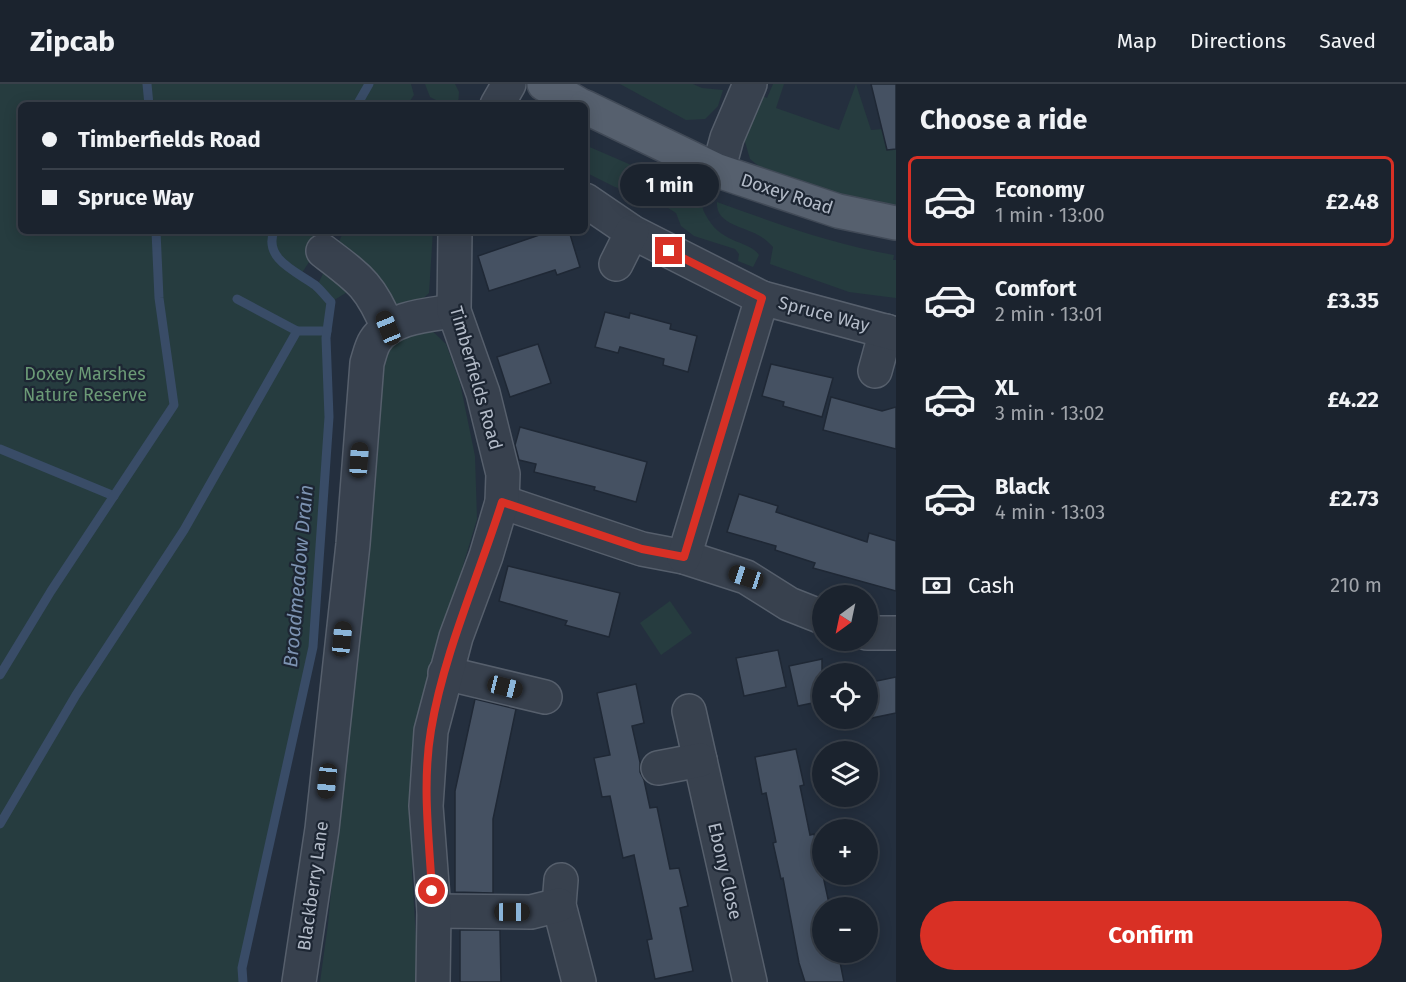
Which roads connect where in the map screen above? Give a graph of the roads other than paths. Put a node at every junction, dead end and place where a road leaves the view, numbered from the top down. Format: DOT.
graph roads {
  1 [pos="509,84"];
  2 [pos="544,84"];
  3 [pos="750,84"];
  4 [pos="499,102"];
  5 [pos="575,102"];
  6 [pos="588,108"];
  7 [pos="718,171"];
  8 [pos="590,203"];
  9 [pos="896,223"];
  10 [pos="632,232"];
  11 [pos="455,234"];
  12 [pos="323,251"];
  13 [pos="615,264"];
  14 [pos="762,298"];
  15 [pos="454,311"];
  16 [pos="388,328"];
  17 [pos="891,332"];
  18 [pos="875,371"];
  19 [pos="502,502"];
  20 [pos="684,557"];
  21 [pos="812,613"];
  22 [pos="878,633"];
  23 [pos="896,633"];
  24 [pos="444,673"];
  25 [pos="544,697"];
  26 [pos="689,711"];
  27 [pos="700,760"];
  28 [pos="658,768"];
  29 [pos="434,911"];
  30 [pos="299,982"];
  31 [pos="433,982"];
  32 [pos="579,982"];
  33 [pos="750,982"];
  1 -- 4 [label="street"];
  2 -- 5 [label="main road"];
  3 -- 7 [label="street"];
  6 -- 7 [label="main road, Doxey Road"];
  7 -- 9 [label="main road, Doxey Road"];
  8 -- 10 [label="street, Spruce Way"];
  10 -- 13 [label="street"];
  10 -- 14 [label="street, Spruce Way"];
  11 -- 15 [label="street, Timberfields Road"];
  12 -- 16 [label="street"];
  14 -- 17 [label="street, Spruce Way"];
  14 -- 20 [label="street, Spruce Way"];
  15 -- 16 [label="street"];
  15 -- 19 [label="street, Timberfields Road"];
  16 -- 30 [label="street, Blackberry Lane"];
  17 -- 18 [label="street, Spruce Way"];
  19 -- 20 [label="street"];
  19 -- 24 [label="street, Timberfields Road"];
  20 -- 21 [label="street"];
  22 -- 23 [label="street"];
  24 -- 25 [label="street"];
  24 -- 29 [label="street, Timberfields Road"];
  26 -- 27 [label="street, Ebony Close"];
  27 -- 28 [label="street"];
  27 -- 33 [label="street, Ebony Close"];
  29 -- 31 [label="street, Timberfields Road"];
  29 -- 32 [label="street"];
}
